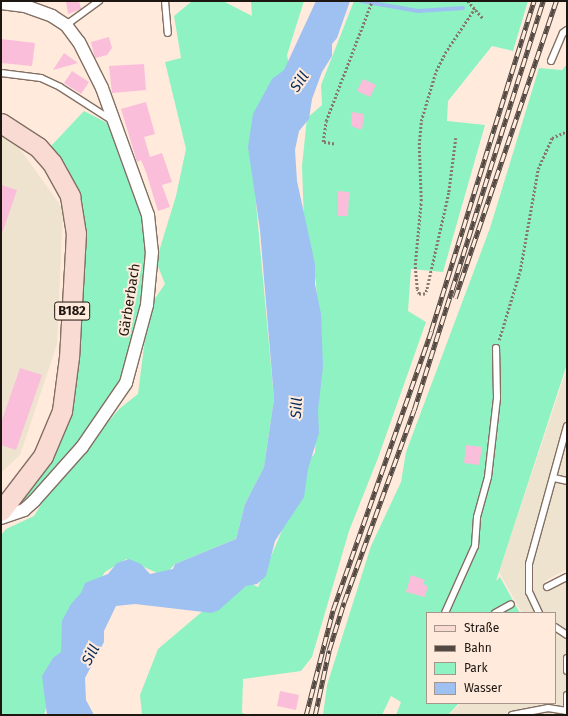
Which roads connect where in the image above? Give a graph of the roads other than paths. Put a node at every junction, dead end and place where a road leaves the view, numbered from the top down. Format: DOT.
graph roads {
  1 [pos="99,1"];
  2 [pos="165,1"];
  3 [pos="1,3"];
  4 [pos="66,24"];
  5 [pos="567,30"];
  6 [pos="168,33"];
  7 [pos="551,61"];
  8 [pos="1,73"];
  9 [pos="113,121"];
  10 [pos="1,123"];
  11 [pos="496,348"];
  12 [pos="567,426"];
  13 [pos="554,478"];
  14 [pos="567,480"];
  15 [pos="1,511"];
  16 [pos="1,518"];
  17 [pos="567,577"];
  18 [pos="547,587"];
  19 [pos="511,604"];
  20 [pos="445,612"];
  21 [pos="497,612"];
  22 [pos="538,612"];
  23 [pos="556,628"];
  24 [pos="567,634"];
  25 [pos="567,658"];
  26 [pos="567,670"];
  27 [pos="567,695"];
  28 [pos="567,711"];
  29 [pos="512,715"];
  1 -- 4 [label="lane"];
  2 -- 6 [label="lane"];
  3 -- 4 [label="street, Gärberbach"];
  4 -- 9 [label="street, Gärberbach"];
  5 -- 7 [label="lane"];
  8 -- 9 [label="lane"];
  9 -- 16 [label="street, Gärberbach"];
  10 -- 15 [label="main road, B182"];
  11 -- 20 [label="lane"];
  12 -- 13 [label="lane"];
  13 -- 14 [label="lane"];
  13 -- 22 [label="lane"];
  17 -- 18 [label="lane"];
  19 -- 21 [label="lane"];
  23 -- 24 [label="lane"];
  25 -- 26 [label="lane"];
  27 -- 28 [label="lane"];
  28 -- 29 [label="lane"];
}
